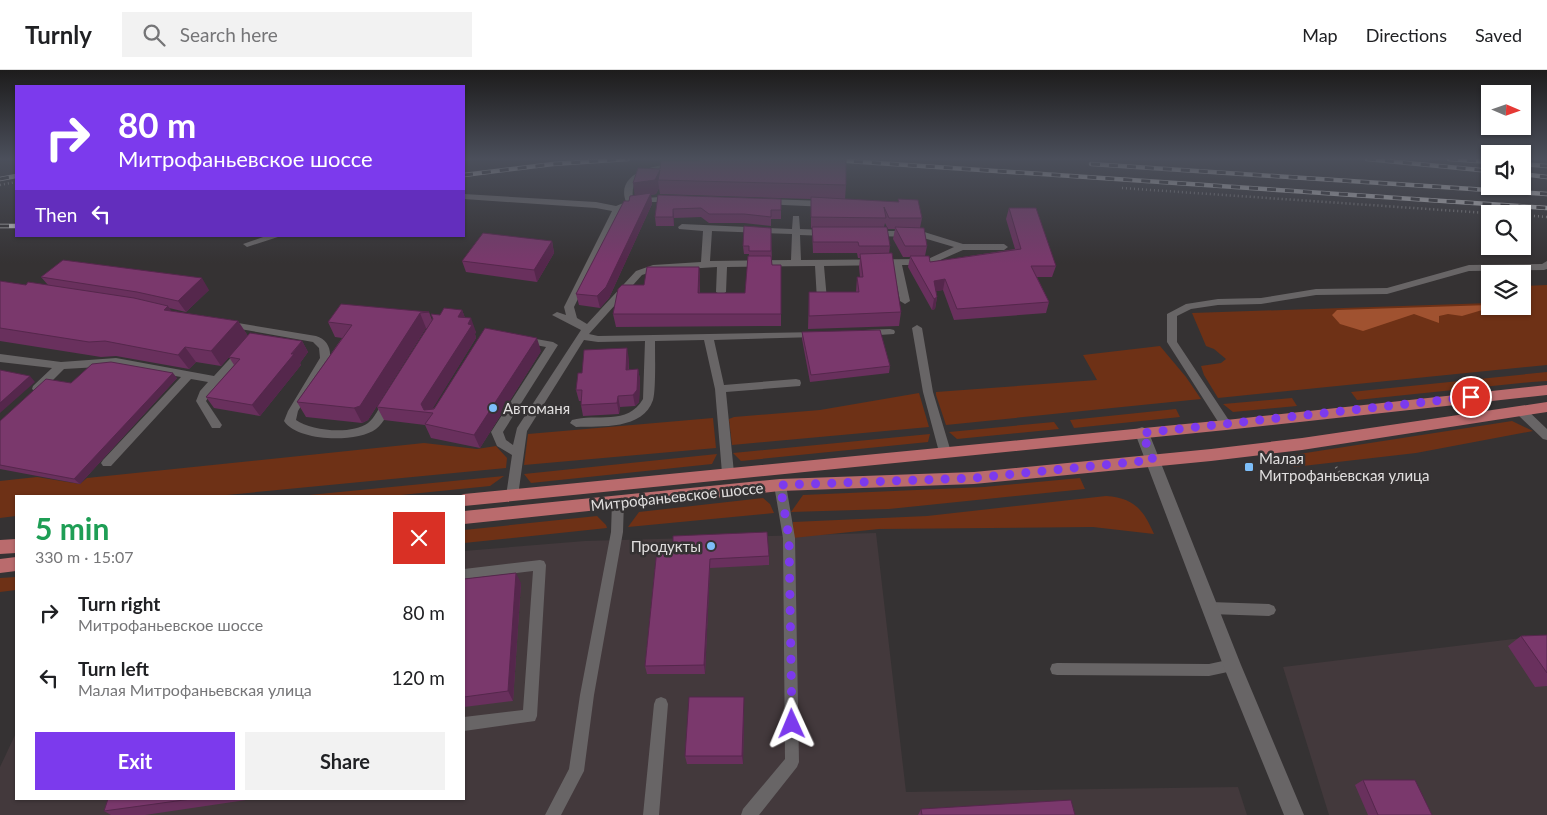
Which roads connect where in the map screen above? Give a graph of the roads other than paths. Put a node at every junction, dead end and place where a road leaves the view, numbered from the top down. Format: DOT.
graph roads {
  1 [pos="629,194"];
  2 [pos="465,196"];
  3 [pos="678,200"];
  4 [pos="630,202"];
  5 [pos="757,202"];
  6 [pos="836,204"];
  7 [pos="617,208"];
  8 [pos="796,218"];
  9 [pos="682,227"];
  10 [pos="708,228"];
  11 [pos="796,233"];
  12 [pos="835,233"];
  13 [pos="864,234"];
  14 [pos="273,237"];
  15 [pos="248,244"];
  16 [pos="1004,247"];
  17 [pos="962,248"];
  18 [pos="796,262"];
  19 [pos="819,262"];
  20 [pos="897,262"];
  21 [pos="705,264"];
  22 [pos="722,264"];
  23 [pos="1547,264"];
  24 [pos="721,292"];
  25 [pos="822,300"];
  26 [pos="905,301"];
  27 [pos="557,315"];
  28 [pos="572,320"];
  29 [pos="216,322"];
  30 [pos="917,328"];
  31 [pos="890,332"];
  32 [pos="584,333"];
  33 [pos="833,333"];
  34 [pos="852,333"];
  35 [pos="708,336"];
  36 [pos="256,337"];
  37 [pos="515,338"];
  38 [pos="650,338"];
  39 [pos="0,358"];
  40 [pos="62,366"];
  41 [pos="189,375"];
  42 [pos="216,380"];
  43 [pos="796,383"];
  44 [pos="720,389"];
  45 [pos="396,390"];
  46 [pos="1547,390"];
  47 [pos="27,397"];
  48 [pos="1547,407"];
  49 [pos="1520,410"];
  50 [pos="576,423"];
  51 [pos="216,425"];
  52 [pos="1226,425"];
  53 [pos="1142,433"];
  54 [pos="1547,436"];
  55 [pos="517,452"];
  56 [pos="945,452"];
  57 [pos="1153,460"];
  58 [pos="107,463"];
  59 [pos="728,473"];
  60 [pos="780,485"];
  61 [pos="512,496"];
  62 [pos="465,500"];
  63 [pos="618,502"];
  64 [pos="465,518"];
  65 [pos="15,546"];
  66 [pos="0,547"];
  67 [pos="15,564"];
  68 [pos="0,566"];
  69 [pos="465,574"];
  70 [pos="1210,608"];
  71 [pos="1269,610"];
  72 [pos="1232,665"];
  73 [pos="1057,669"];
  74 [pos="662,704"];
  75 [pos="465,724"];
  76 [pos="553,815"];
  77 [pos="651,815"];
  78 [pos="749,815"];
  79 [pos="1294,815"];
  1 -- 4 [label="lane"];
  2 -- 7 [label="lane"];
  3 -- 4 [label="lane"];
  4 -- 7 [label="lane"];
  5 -- 6 [label="lane"];
  7 -- 28 [label="lane"];
  8 -- 11 [label="lane"];
  9 -- 10 [label="lane"];
  10 -- 11 [label="lane"];
  10 -- 21 [label="lane"];
  11 -- 12 [label="lane"];
  11 -- 18 [label="lane"];
  13 -- 17 [label="lane"];
  14 -- 15 [label="lane"];
  16 -- 17 [label="lane"];
  17 -- 20 [label="lane"];
  18 -- 19 [label="lane"];
  18 -- 22 [label="lane"];
  19 -- 20 [label="lane"];
  19 -- 25 [label="lane"];
  20 -- 26 [label="lane"];
  21 -- 22 [label="lane"];
  21 -- 32 [label="lane"];
  22 -- 24 [label="lane"];
  23 -- 52 [label="lane"];
  27 -- 28 [label="lane"];
  28 -- 32 [label="lane"];
  29 -- 36 [label="lane"];
  30 -- 56 [label="lane"];
  31 -- 34 [label="lane"];
  32 -- 38 [label="lane"];
  32 -- 55 [label="lane"];
  33 -- 35 [label="lane"];
  35 -- 38 [label="lane"];
  35 -- 44 [label="lane"];
  36 -- 42 [label="lane"];
  36 -- 45 [label="lane"];
  37 -- 55 [label="lane"];
  38 -- 50 [label="lane"];
  39 -- 40 [label="lane"];
  40 -- 41 [label="lane"];
  40 -- 47 [label="lane"];
  41 -- 42 [label="lane"];
  41 -- 58 [label="lane"];
  42 -- 51 [label="lane"];
  43 -- 44 [label="lane"];
  44 -- 59 [label="lane"];
  46 -- 52 [label="main road, Митрофаньевское шоссе"];
  48 -- 49 [label="main road, Митрофаньевское шоссе"];
  49 -- 54 [label="lane"];
  49 -- 57 [label="main road, Митрофаньевское шоссе"];
  52 -- 53 [label="main road, Митрофаньевское шоссе"];
  53 -- 56 [label="main road, Митрофаньевское шоссе"];
  53 -- 57 [label="street"];
  55 -- 61 [label="lane"];
  56 -- 59 [label="main road, Митрофаньевское шоссе"];
  57 -- 60 [label="main road, Митрофаньевское шоссе"];
  57 -- 70 [label="street"];
  59 -- 61 [label="main road, Митрофаньевское шоссе"];
  60 -- 63 [label="main road, Митрофаньевское шоссе"];
  60 -- 78 [label="lane"];
  61 -- 62 [label="main road, Митрофаньевское шоссе"];
  63 -- 64 [label="main road, Митрофаньевское шоссе"];
  63 -- 76 [label="lane"];
  65 -- 66 [label="main road"];
  67 -- 68 [label="main road"];
  69 -- 75 [label="lane"];
  70 -- 71 [label="lane"];
  70 -- 72 [label="street"];
  72 -- 73 [label="lane"];
  72 -- 79 [label="street"];
  74 -- 77 [label="lane"];
}
